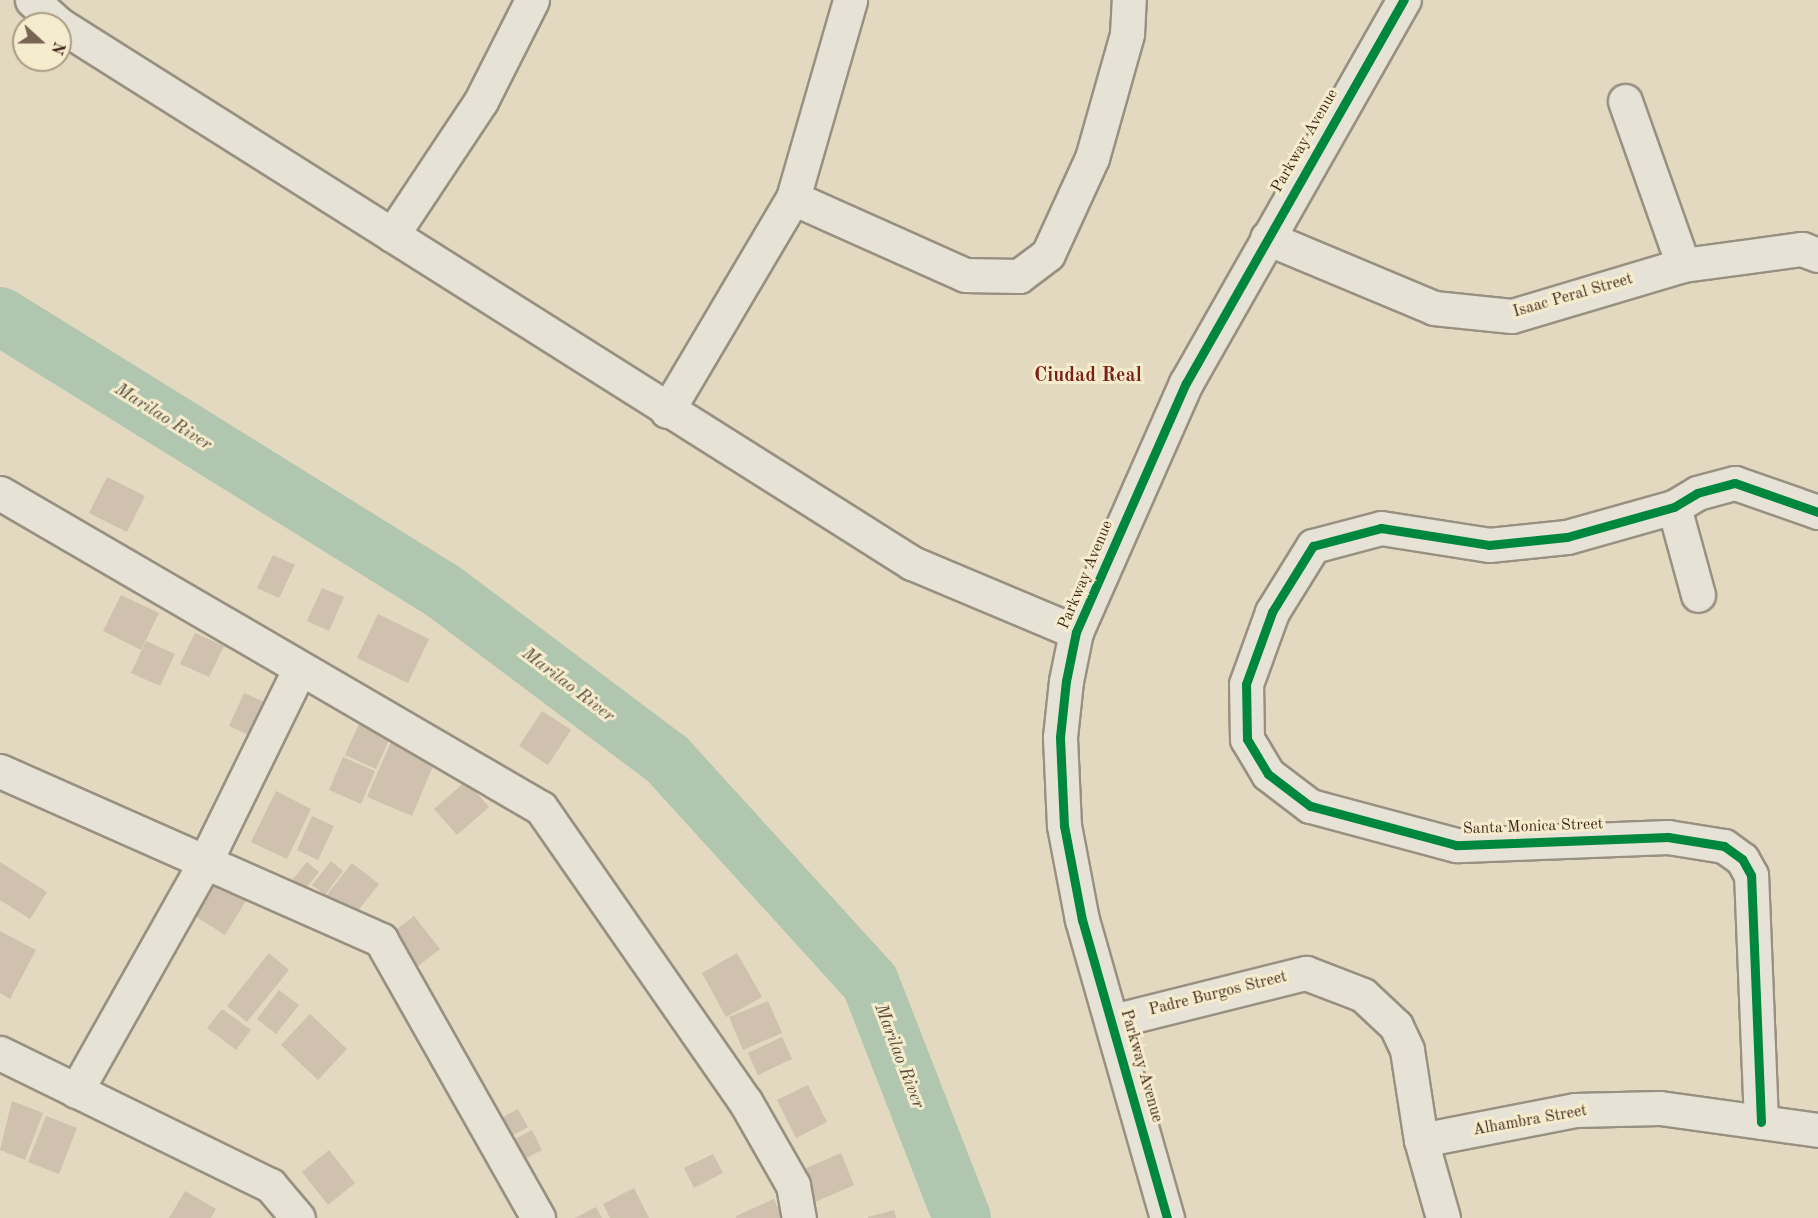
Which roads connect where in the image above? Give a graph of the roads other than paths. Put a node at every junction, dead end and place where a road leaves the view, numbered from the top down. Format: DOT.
graph roads {
  1 [pos="32,0"];
  2 [pos="532,0"];
  3 [pos="850,0"];
  4 [pos="1129,0"];
  5 [pos="1404,0"];
  6 [pos="46,12"];
  7 [pos="72,32"];
  8 [pos="1625,101"];
  9 [pos="793,198"];
  10 [pos="392,235"];
  11 [pos="1267,238"];
  12 [pos="1818,255"];
  13 [pos="1683,265"];
  14 [pos="667,411"];
  15 [pos="0,493"];
  16 [pos="1674,507"];
  17 [pos="1818,512"];
  18 [pos="1698,595"];
  19 [pos="1076,632"];
  20 [pos="298,672"];
  21 [pos="0,771"];
  22 [pos="204,864"];
  23 [pos="1113,1021"];
  24 [pos="0,1053"];
  25 [pos="76,1091"];
  26 [pos="1761,1122"];
  27 [pos="1818,1130"];
  28 [pos="1421,1140"];
  29 [pos="298,1218"];
  30 [pos="538,1218"];
  31 [pos="799,1218"];
  32 [pos="1167,1218"];
  33 [pos="1443,1218"];
  1 -- 6 [label="street"];
  2 -- 10 [label="street"];
  3 -- 9 [label="street"];
  4 -- 9 [label="street"];
  5 -- 11 [label="street, Parkway Avenue"];
  7 -- 10 [label="street"];
  8 -- 13 [label="street"];
  9 -- 14 [label="street"];
  10 -- 14 [label="street"];
  11 -- 13 [label="street, Isaac Peral Street"];
  11 -- 19 [label="street, Parkway Avenue"];
  12 -- 13 [label="street, Isaac Peral Street"];
  14 -- 19 [label="street"];
  15 -- 20 [label="street"];
  16 -- 17 [label="street, Santa Monica Street"];
  16 -- 18 [label="street"];
  16 -- 26 [label="street, Santa Monica Street"];
  19 -- 23 [label="street, Parkway Avenue"];
  20 -- 22 [label="street"];
  20 -- 31 [label="street"];
  21 -- 22 [label="street"];
  22 -- 25 [label="street"];
  22 -- 30 [label="street"];
  23 -- 28 [label="street, Padre Burgos Street"];
  23 -- 32 [label="street, Parkway Avenue"];
  24 -- 25 [label="street"];
  25 -- 29 [label="street"];
  26 -- 27 [label="street, Alhambra Street"];
  26 -- 28 [label="street, Alhambra Street"];
  28 -- 33 [label="street, Padre Burgos Street"];
}
